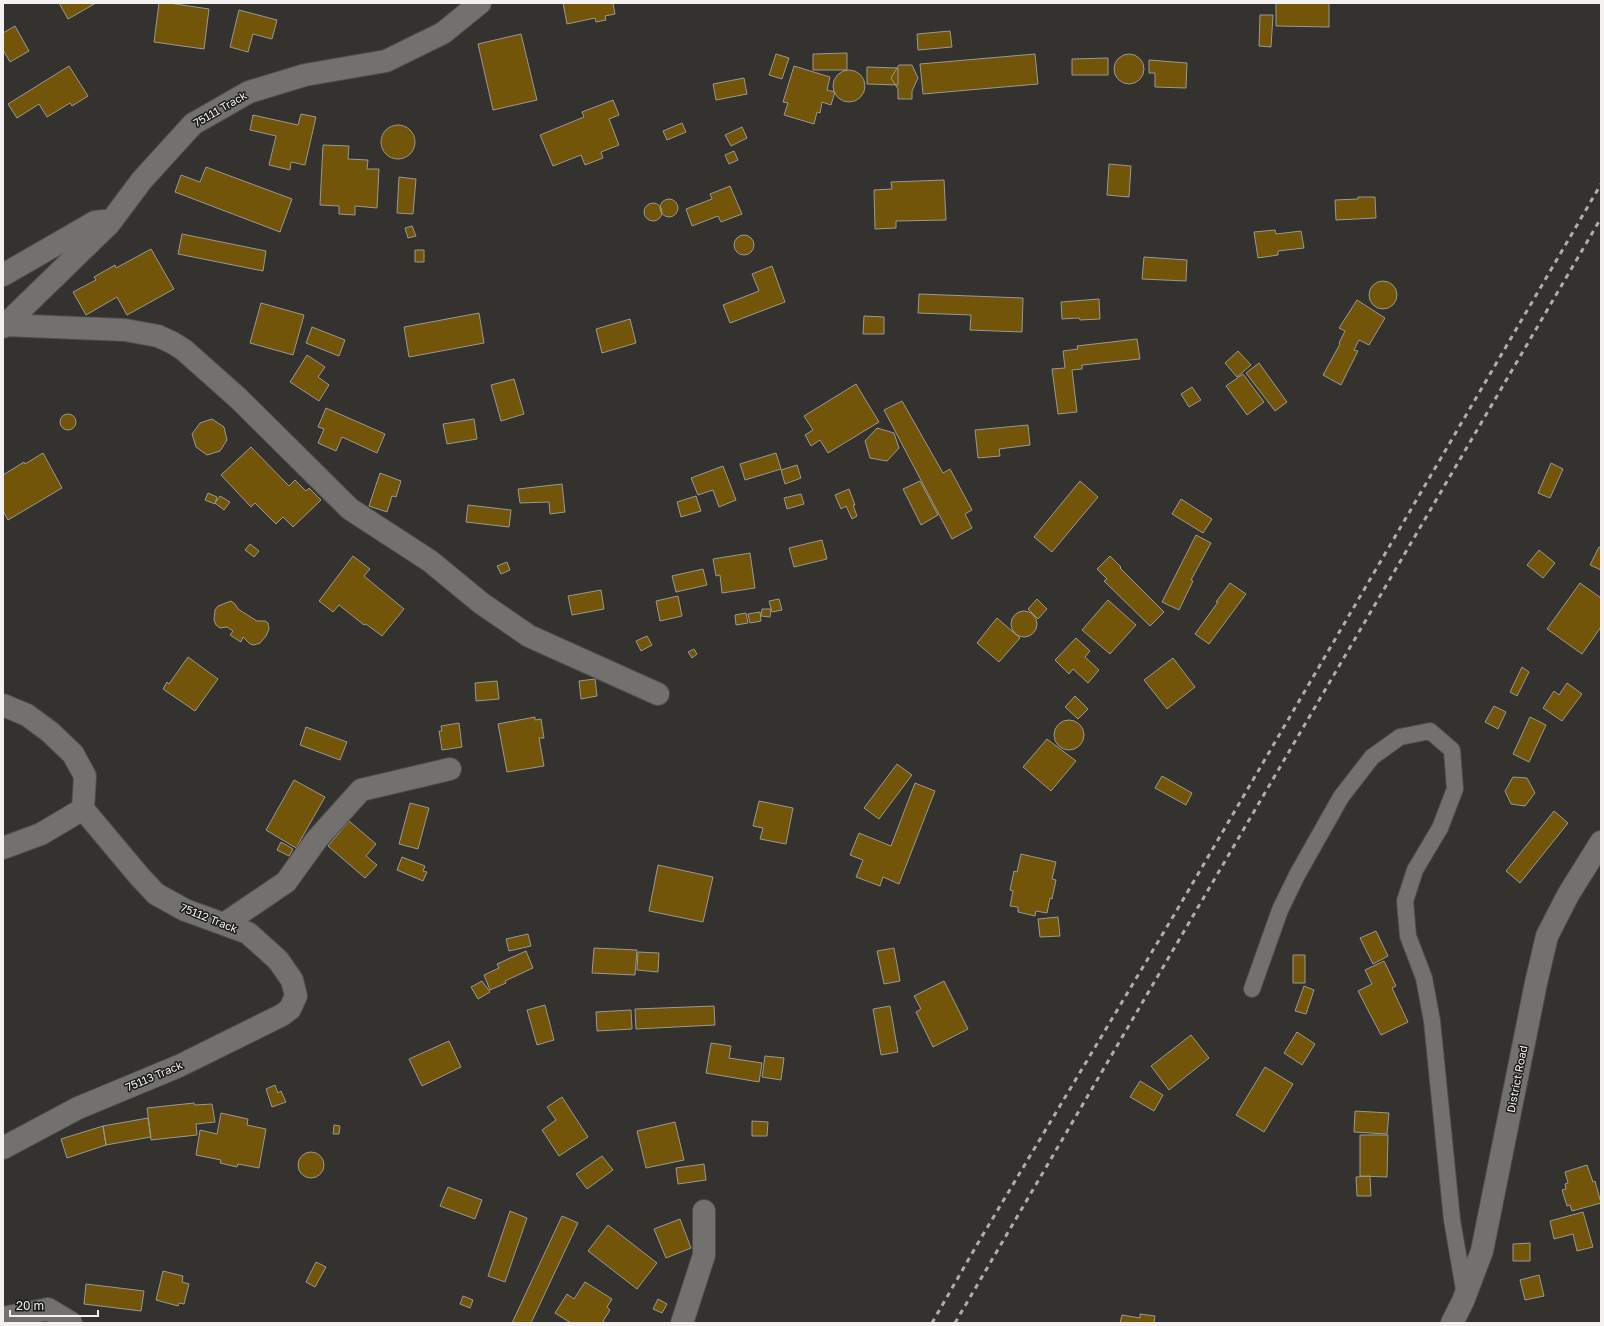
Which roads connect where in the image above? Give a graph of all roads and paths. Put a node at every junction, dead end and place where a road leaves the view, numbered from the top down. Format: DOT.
graph roads {
  1 [pos="480,3"];
  2 [pos="109,224"];
  3 [pos="3,275"];
  4 [pos="4,326"];
  5 [pos="658,694"];
  6 [pos="3,705"];
  7 [pos="450,769"];
  8 [pos="83,809"];
  9 [pos="1601,842"];
  10 [pos="3,848"];
  11 [pos="224,924"];
  12 [pos="1252,989"];
  13 [pos="296,996"];
  14 [pos="3,1148"];
  15 [pos="704,1211"];
  16 [pos="1465,1295"];
  17 [pos="3,1318"];
  18 [pos="71,1323"];
  19 [pos="682,1323"];
  20 [pos="1452,1323"];
  1 -- 2 [label="street, 75111 Track"];
  2 -- 3 [label="street"];
  2 -- 4 [label="street, 75111 Track"];
  4 -- 5 [label="street"];
  6 -- 8 [label="street"];
  7 -- 11 [label="street"];
  8 -- 10 [label="street"];
  8 -- 11 [label="street, 75112 Track"];
  9 -- 16 [label="street, District Road"];
  11 -- 13 [label="street, 75112 Track"];
  12 -- 16 [label="lane"];
  13 -- 14 [label="street, 75113 Track"];
  15 -- 19 [label="street"];
  16 -- 20 [label="street, District Road"];
  17 -- 18 [label="street"];
}
